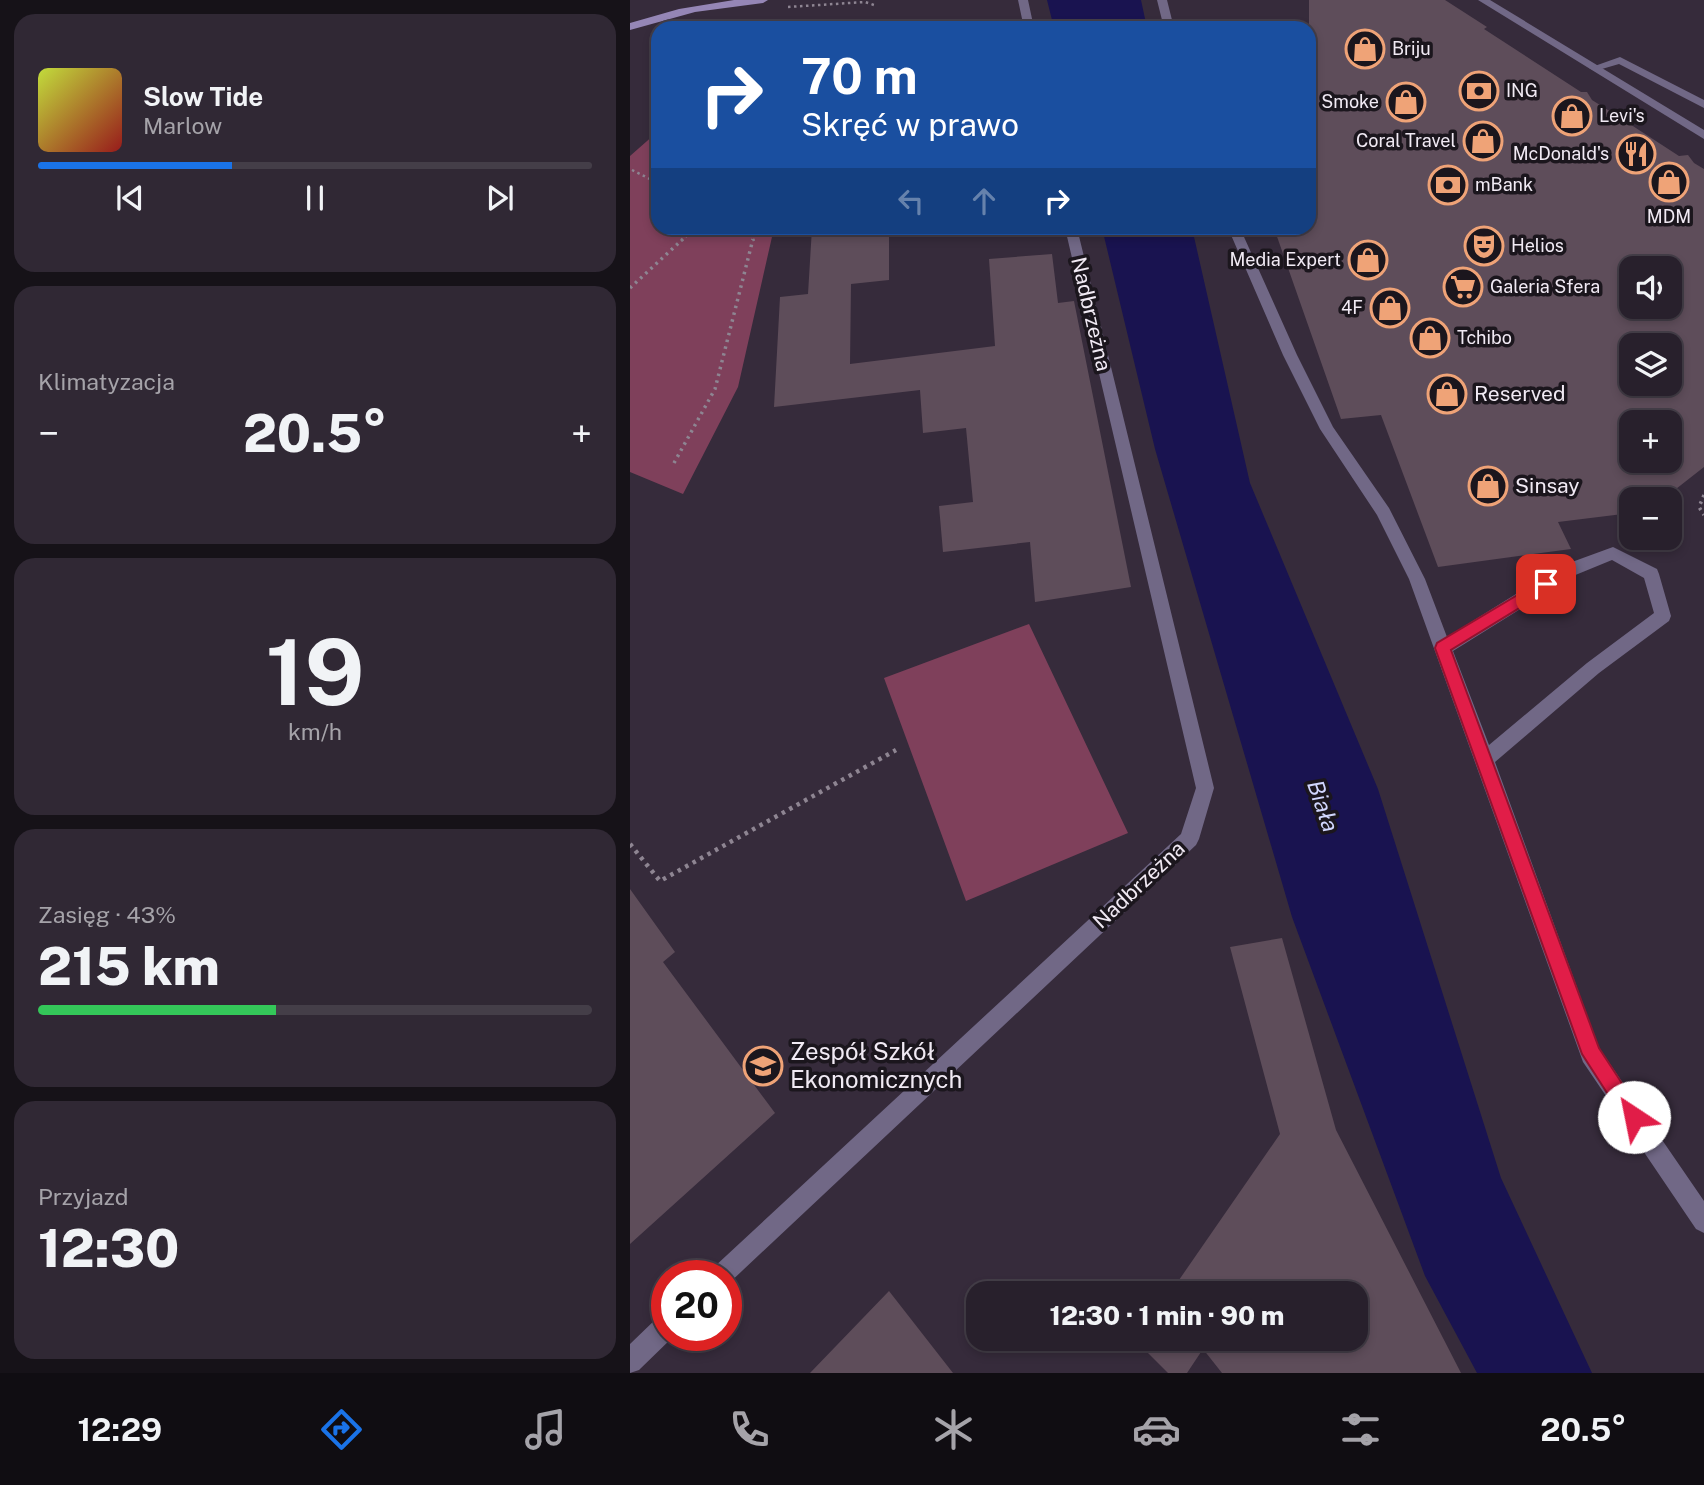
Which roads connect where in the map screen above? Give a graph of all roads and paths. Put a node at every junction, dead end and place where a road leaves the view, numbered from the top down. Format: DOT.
graph roads {
  1 [pos="763,0"];
  2 [pos="1023,0"];
  3 [pos="1162,0"];
  4 [pos="1483,0"];
  5 [pos="1028,21"];
  6 [pos="1167,21"];
  7 [pos="632,24"];
  8 [pos="1595,68"];
  9 [pos="1704,105"];
  10 [pos="1704,135"];
  11 [pos="632,170"];
  12 [pos="651,180"];
  13 [pos="687,235"];
  14 [pos="752,235"];
  15 [pos="1073,235"];
  16 [pos="1237,235"];
  17 [pos="630,288"];
  18 [pos="674,463"];
  19 [pos="1704,495"];
  20 [pos="1704,515"];
  21 [pos="1443,648"];
  22 [pos="896,750"];
  23 [pos="1485,759"];
  24 [pos="630,844"];
  25 [pos="1704,1221"];
  26 [pos="738,1260"];
  27 [pos="651,1341"];
  28 [pos="630,1361"];
  1 -- 7 [label="street"];
  2 -- 5 [label="street"];
  3 -- 6 [label="street"];
  4 -- 8 [label="street"];
  8 -- 9 [label="street"];
  8 -- 10 [label="street"];
  11 -- 12 [label="path"];
  13 -- 17 [label="path"];
  14 -- 18 [label="path"];
  15 -- 26 [label="street, Nadbrzeżna"];
  16 -- 21 [label="street"];
  19 -- 20 [label="path"];
  21 -- 23 [label="street"];
  21 -- 23 [label="street"];
  22 -- 24 [label="path"];
  23 -- 25 [label="street"];
  27 -- 28 [label="street"];
}
